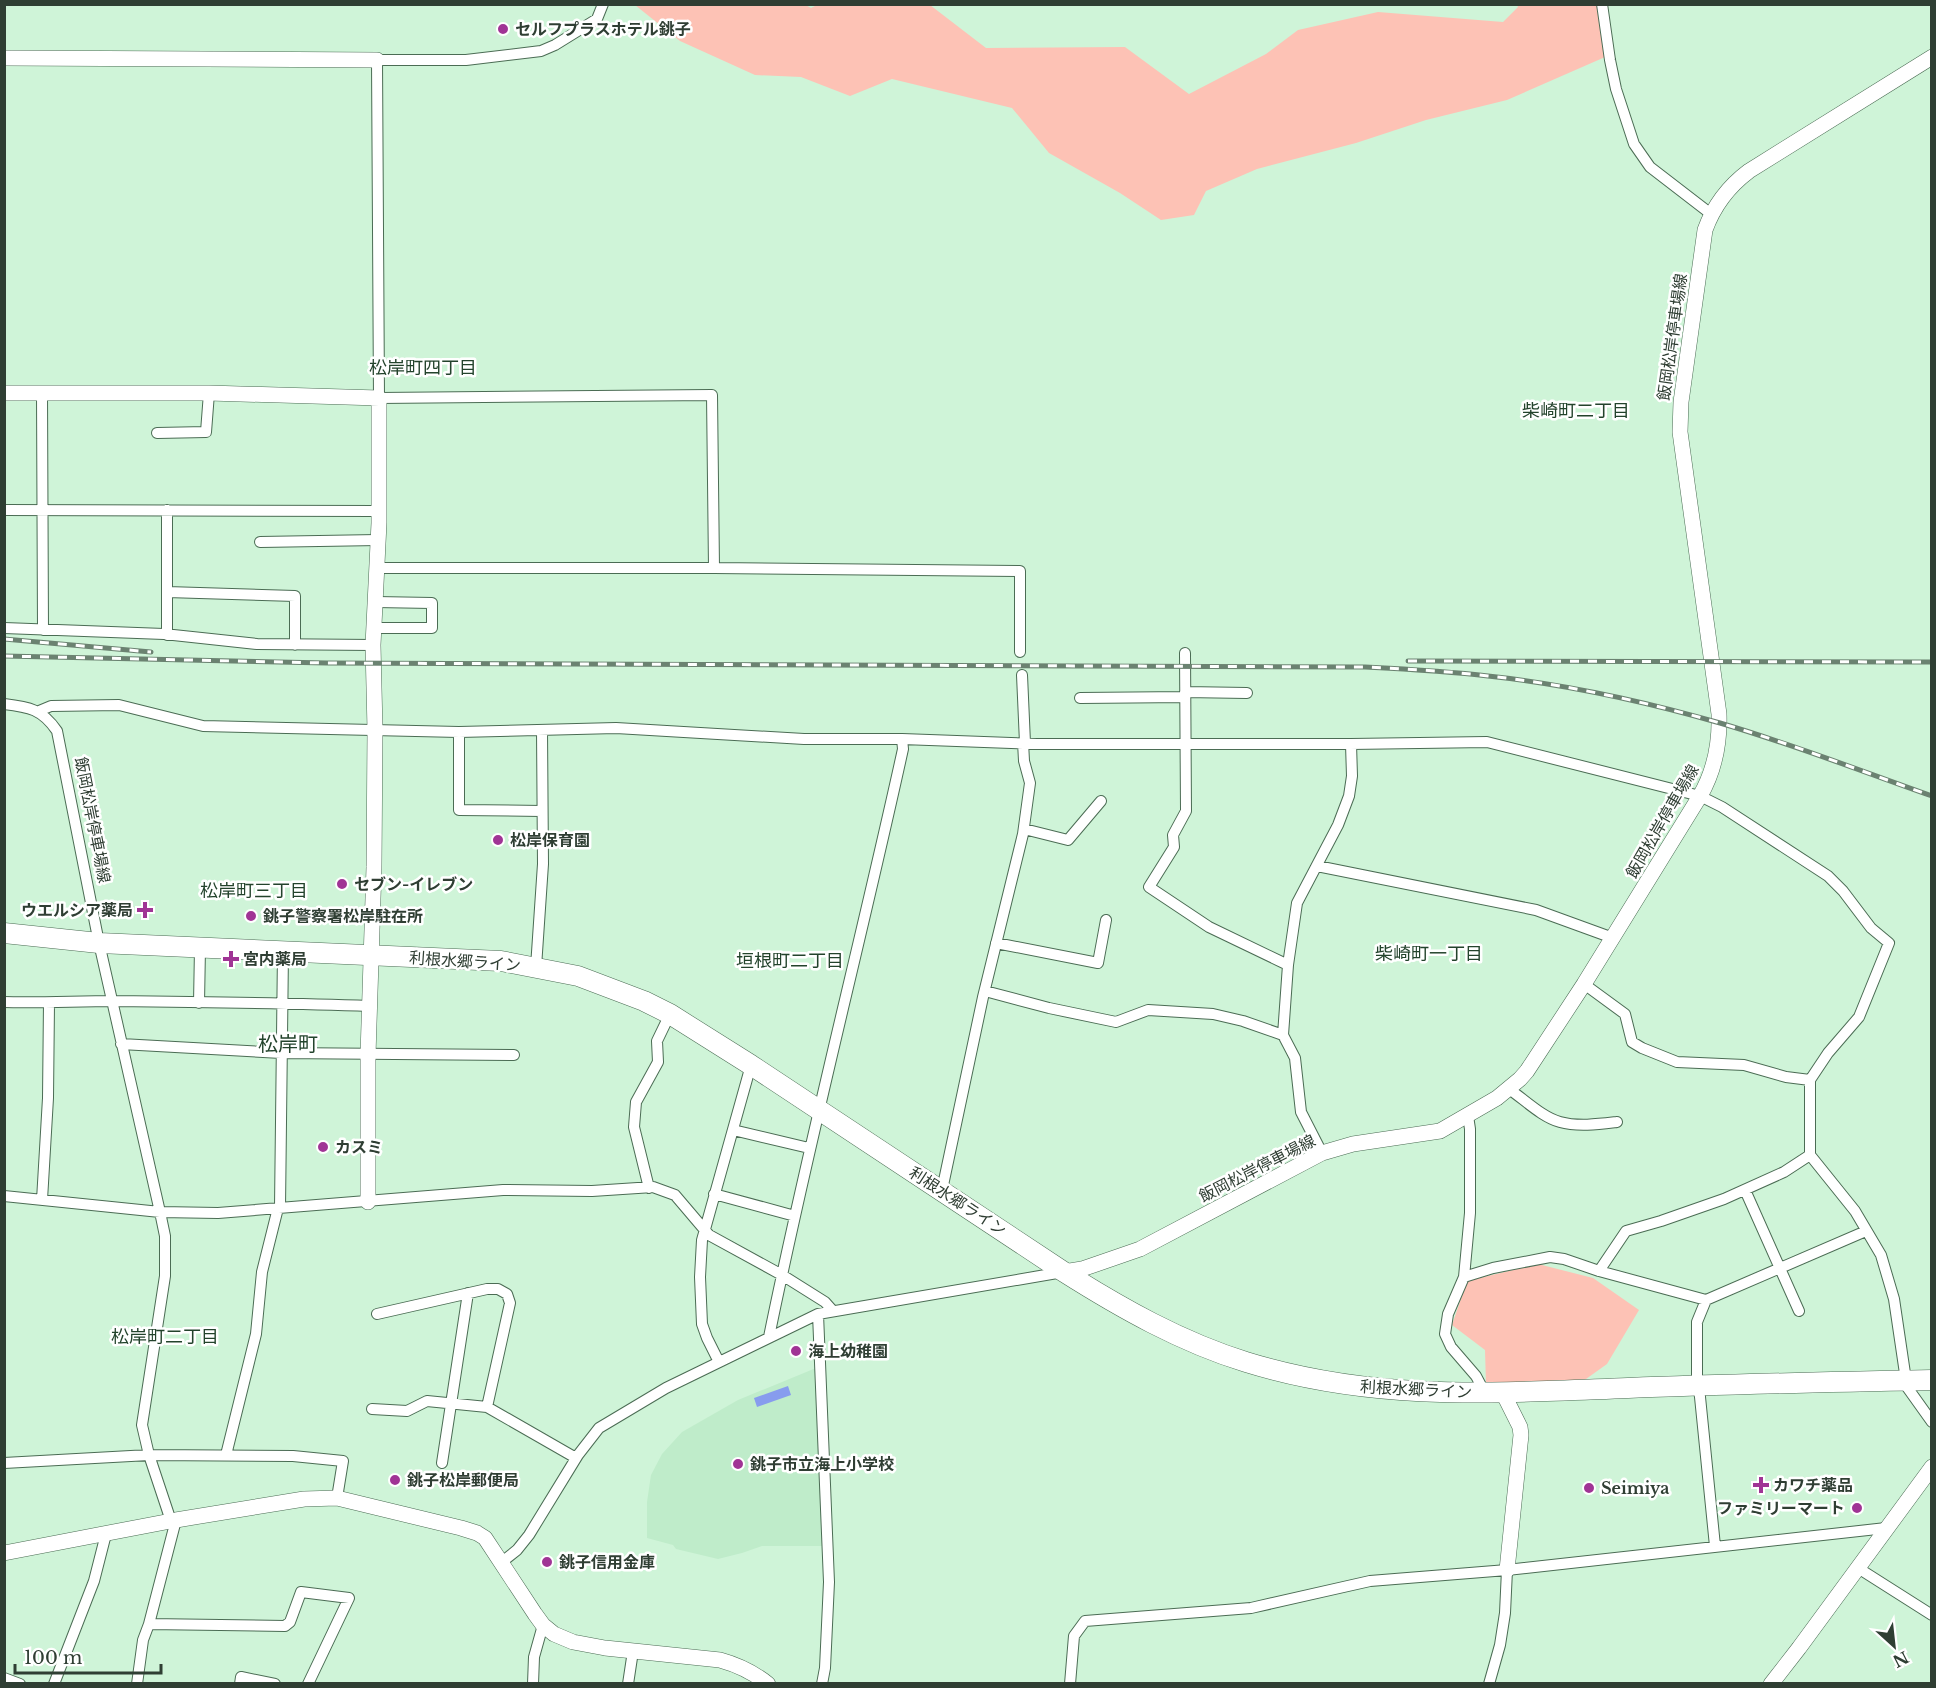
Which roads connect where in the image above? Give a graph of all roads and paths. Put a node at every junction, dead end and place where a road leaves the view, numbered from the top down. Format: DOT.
graph roads {
  1 [pos="603,4"];
  2 [pos="1602,4"];
  3 [pos="1932,57"];
  4 [pos="4,58"];
  5 [pos="377,60"];
  6 [pos="1711,214"];
  7 [pos="4,393"];
  8 [pos="42,393"];
  9 [pos="209,393"];
  10 [pos="379,398"];
  11 [pos="157,432"];
  12 [pos="4,510"];
  13 [pos="43,510"];
  14 [pos="167,510"];
  15 [pos="379,511"];
  16 [pos="378,540"];
  17 [pos="260,542"];
  18 [pos="376,568"];
  19 [pos="714,568"];
  20 [pos="167,592"];
  21 [pos="376,602"];
  22 [pos="4,628"];
  23 [pos="375,628"];
  24 [pos="44,630"];
  25 [pos="167,635"];
  26 [pos="296,645"];
  27 [pos="373,645"];
  28 [pos="1020,652"];
  29 [pos="1185,653"];
  30 [pos="1022,675"];
  31 [pos="1247,693"];
  32 [pos="1185,694"];
  33 [pos="1080,698"];
  34 [pos="4,704"];
  35 [pos="39,711"];
  36 [pos="375,730"];
  37 [pos="542,730"];
  38 [pos="459,732"];
  39 [pos="902,739"];
  40 [pos="1024,742"];
  41 [pos="1351,744"];
  42 [pos="1185,745"];
  43 [pos="1700,796"];
  44 [pos="1101,801"];
  45 [pos="542,811"];
  46 [pos="1024,829"];
  47 [pos="1317,866"];
  48 [pos="1106,920"];
  49 [pos="4,933"];
  50 [pos="1613,938"];
  51 [pos="99,943"];
  52 [pos="996,943"];
  53 [pos="200,948"];
  54 [pos="283,951"];
  55 [pos="371,955"];
  56 [pos="1288,965"];
  57 [pos="536,967"];
  58 [pos="1584,984"];
  59 [pos="985,991"];
  60 [pos="112,1001"];
  61 [pos="4,1002"];
  62 [pos="49,1003"];
  63 [pos="199,1003"];
  64 [pos="282,1003"];
  65 [pos="369,1006"];
  66 [pos="670,1014"];
  67 [pos="1283,1035"];
  68 [pos="121,1044"];
  69 [pos="281,1053"];
  70 [pos="368,1055"];
  71 [pos="514,1055"];
  72 [pos="751,1065"];
  73 [pos="1810,1080"];
  74 [pos="1509,1089"];
  75 [pos="818,1109"];
  76 [pos="1468,1116"];
  77 [pos="1617,1122"];
  78 [pos="733,1130"];
  79 [pos="809,1148"];
  80 [pos="1322,1153"];
  81 [pos="1810,1155"];
  82 [pos="649,1188"];
  83 [pos="942,1190"];
  84 [pos="1745,1190"];
  85 [pos="714,1194"];
  86 [pos="4,1197"];
  87 [pos="42,1200"];
  88 [pos="368,1202"];
  89 [pos="279,1208"];
  90 [pos="160,1212"];
  91 [pos="795,1216"];
  92 [pos="703,1230"];
  93 [pos="1866,1231"];
  94 [pos="1779,1268"];
  95 [pos="1599,1271"];
  96 [pos="1064,1272"];
  97 [pos="782,1275"];
  98 [pos="1464,1277"];
  99 [pos="468,1293"];
  100 [pos="1706,1300"];
  101 [pos="833,1311"];
  102 [pos="1798,1311"];
  103 [pos="377,1314"];
  104 [pos="818,1314"];
  105 [pos="769,1337"];
  106 [pos="719,1362"];
  107 [pos="1906,1380"];
  108 [pos="1932,1380"];
  109 [pos="1699,1386"];
  110 [pos="1494,1393"];
  111 [pos="451,1403"];
  112 [pos="487,1407"];
  113 [pos="372,1409"];
  114 [pos="1932,1422"];
  115 [pos="149,1455"];
  116 [pos="226,1455"];
  117 [pos="576,1458"];
  118 [pos="4,1463"];
  119 [pos="442,1463"];
  120 [pos="1932,1467"];
  121 [pos="338,1498"];
  122 [pos="174,1521"];
  123 [pos="1886,1528"];
  124 [pos="106,1534"];
  125 [pos="1715,1546"];
  126 [pos="4,1552"];
  127 [pos="502,1562"];
  128 [pos="1858,1568"];
  129 [pos="1507,1570"];
  130 [pos="1932,1615"];
  131 [pos="149,1624"];
  132 [pos="543,1625"];
  133 [pos="633,1651"];
  134 [pos="4,1678"];
  135 [pos="20,1683"];
  136 [pos="54,1683"];
  137 [pos="136,1683"];
  138 [pos="240,1683"];
  139 [pos="274,1683"];
  140 [pos="308,1683"];
  141 [pos="533,1683"];
  142 [pos="628,1683"];
  143 [pos="768,1683"];
  144 [pos="822,1683"];
  145 [pos="1070,1683"];
  146 [pos="1489,1683"];
  147 [pos="1771,1683"];
  1 -- 5 [label="street"];
  2 -- 6 [label="street"];
  3 -- 6 [label="street, 飯岡松岸停車場線"];
  4 -- 5 [label="street"];
  5 -- 10 [label="street"];
  6 -- 43 [label="street, 飯岡松岸停車場線"];
  7 -- 8 [label="street"];
  8 -- 9 [label="street"];
  8 -- 13 [label="street"];
  9 -- 10 [label="street"];
  9 -- 11 [label="street"];
  10 -- 15 [label="street"];
  10 -- 19 [label="street"];
  12 -- 13 [label="street"];
  13 -- 14 [label="street"];
  13 -- 24 [label="street"];
  14 -- 15 [label="street"];
  14 -- 20 [label="street"];
  15 -- 16 [label="street"];
  16 -- 17 [label="street"];
  16 -- 18 [label="street"];
  18 -- 19 [label="street"];
  18 -- 21 [label="street"];
  19 -- 28 [label="street"];
  20 -- 25 [label="street"];
  20 -- 26 [label="street"];
  21 -- 23 [label="street"];
  21 -- 23 [label="street"];
  22 -- 24 [label="street"];
  23 -- 27 [label="street"];
  24 -- 25 [label="street"];
  25 -- 26 [label="street"];
  26 -- 27 [label="street"];
  27 -- 36 [label="street"];
  29 -- 32 [label="street"];
  30 -- 40 [label="street"];
  31 -- 32 [label="street"];
  32 -- 33 [label="street"];
  32 -- 42 [label="street"];
  34 -- 35 [label="street"];
  35 -- 36 [label="street"];
  35 -- 51 [label="street, 飯岡松岸停車場線"];
  36 -- 38 [label="street"];
  36 -- 55 [label="street"];
  37 -- 38 [label="street"];
  37 -- 39 [label="street"];
  37 -- 45 [label="street"];
  38 -- 45 [label="street"];
  39 -- 40 [label="street"];
  39 -- 75 [label="street"];
  40 -- 42 [label="street"];
  40 -- 46 [label="street"];
  41 -- 42 [label="street"];
  41 -- 43 [label="street"];
  41 -- 47 [label="street"];
  42 -- 56 [label="street"];
  43 -- 50 [label="street, 飯岡松岸停車場線"];
  43 -- 73 [label="street"];
  44 -- 46 [label="street"];
  45 -- 57 [label="street"];
  46 -- 52 [label="street"];
  47 -- 50 [label="street"];
  47 -- 56 [label="street"];
  48 -- 52 [label="street"];
  49 -- 51 [label="highway, 利根水郷ライン"];
  50 -- 58 [label="street, 飯岡松岸停車場線"];
  51 -- 53 [label="highway, 利根水郷ライン"];
  51 -- 60 [label="street, 飯岡松岸停車場線"];
  52 -- 59 [label="street"];
  53 -- 54 [label="highway, 利根水郷ライン"];
  53 -- 63 [label="street"];
  54 -- 55 [label="highway, 利根水郷ライン"];
  54 -- 64 [label="street"];
  55 -- 57 [label="highway, 利根水郷ライン"];
  55 -- 65 [label="street"];
  56 -- 67 [label="street"];
  57 -- 66 [label="highway, 利根水郷ライン"];
  58 -- 73 [label="street"];
  58 -- 74 [label="street, 飯岡松岸停車場線"];
  59 -- 67 [label="street"];
  59 -- 83 [label="street"];
  60 -- 62 [label="street"];
  60 -- 63 [label="street"];
  60 -- 68 [label="street, 飯岡松岸停車場線"];
  61 -- 62 [label="street"];
  62 -- 87 [label="street"];
  63 -- 64 [label="street"];
  64 -- 65 [label="street"];
  64 -- 69 [label="street"];
  65 -- 70 [label="street"];
  66 -- 72 [label="highway, 利根水郷ライン"];
  66 -- 82 [label="street"];
  67 -- 80 [label="street"];
  68 -- 69 [label="street"];
  68 -- 90 [label="street, 飯岡松岸停車場線"];
  69 -- 70 [label="street"];
  69 -- 89 [label="street"];
  70 -- 71 [label="street"];
  70 -- 88 [label="street"];
  72 -- 75 [label="highway, 利根水郷ライン"];
  72 -- 78 [label="street"];
  73 -- 81 [label="street"];
  74 -- 76 [label="street, 飯岡松岸停車場線"];
  74 -- 77 [label="street"];
  75 -- 79 [label="street"];
  75 -- 83 [label="highway, 利根水郷ライン"];
  76 -- 80 [label="street, 飯岡松岸停車場線"];
  76 -- 98 [label="street"];
  78 -- 79 [label="street"];
  78 -- 85 [label="street"];
  79 -- 91 [label="street"];
  80 -- 96 [label="street, 飯岡松岸停車場線"];
  81 -- 84 [label="street"];
  81 -- 93 [label="street"];
  82 -- 88 [label="street"];
  82 -- 92 [label="street"];
  83 -- 96 [label="highway, 利根水郷ライン"];
  84 -- 94 [label="street"];
  84 -- 95 [label="street"];
  85 -- 91 [label="street"];
  85 -- 92 [label="street"];
  86 -- 87 [label="street"];
  87 -- 90 [label="street"];
  88 -- 89 [label="street"];
  89 -- 90 [label="street"];
  89 -- 116 [label="street"];
  90 -- 115 [label="street, 飯岡松岸停車場線"];
  91 -- 97 [label="street"];
  92 -- 97 [label="street"];
  92 -- 106 [label="street"];
  93 -- 94 [label="street"];
  93 -- 107 [label="street"];
  94 -- 100 [label="street"];
  94 -- 102 [label="street"];
  95 -- 98 [label="street"];
  95 -- 100 [label="street"];
  96 -- 101 [label="street"];
  96 -- 110 [label="highway, 利根水郷ライン"];
  97 -- 101 [label="street"];
  97 -- 105 [label="street"];
  98 -- 110 [label="street"];
  99 -- 103 [label="street"];
  99 -- 111 [label="street"];
  99 -- 112 [label="street"];
  100 -- 109 [label="street"];
  101 -- 104 [label="street"];
  104 -- 105 [label="street"];
  104 -- 144 [label="street"];
  105 -- 106 [label="street"];
  106 -- 117 [label="street"];
  107 -- 108 [label="highway, 利根水郷ライン"];
  107 -- 109 [label="highway, 利根水郷ライン"];
  107 -- 114 [label="street"];
  109 -- 110 [label="highway, 利根水郷ライン"];
  109 -- 125 [label="street"];
  110 -- 129 [label="street"];
  111 -- 112 [label="street"];
  111 -- 113 [label="street"];
  111 -- 119 [label="street"];
  112 -- 117 [label="street"];
  115 -- 116 [label="street"];
  115 -- 118 [label="street"];
  115 -- 122 [label="street, 飯岡松岸停車場線"];
  116 -- 121 [label="street"];
  117 -- 127 [label="street"];
  120 -- 123 [label="street"];
  121 -- 122 [label="street"];
  121 -- 127 [label="street"];
  122 -- 124 [label="street"];
  122 -- 131 [label="street"];
  123 -- 125 [label="street"];
  123 -- 128 [label="street"];
  124 -- 126 [label="street"];
  124 -- 136 [label="street"];
  125 -- 129 [label="street"];
  127 -- 132 [label="street"];
  128 -- 130 [label="street"];
  128 -- 147 [label="street"];
  129 -- 145 [label="street"];
  129 -- 146 [label="street"];
  131 -- 137 [label="street"];
  131 -- 140 [label="street"];
  132 -- 133 [label="street"];
  132 -- 141 [label="street"];
  133 -- 142 [label="street"];
  133 -- 143 [label="street"];
  134 -- 135 [label="street"];
  138 -- 139 [label="street"];
}
